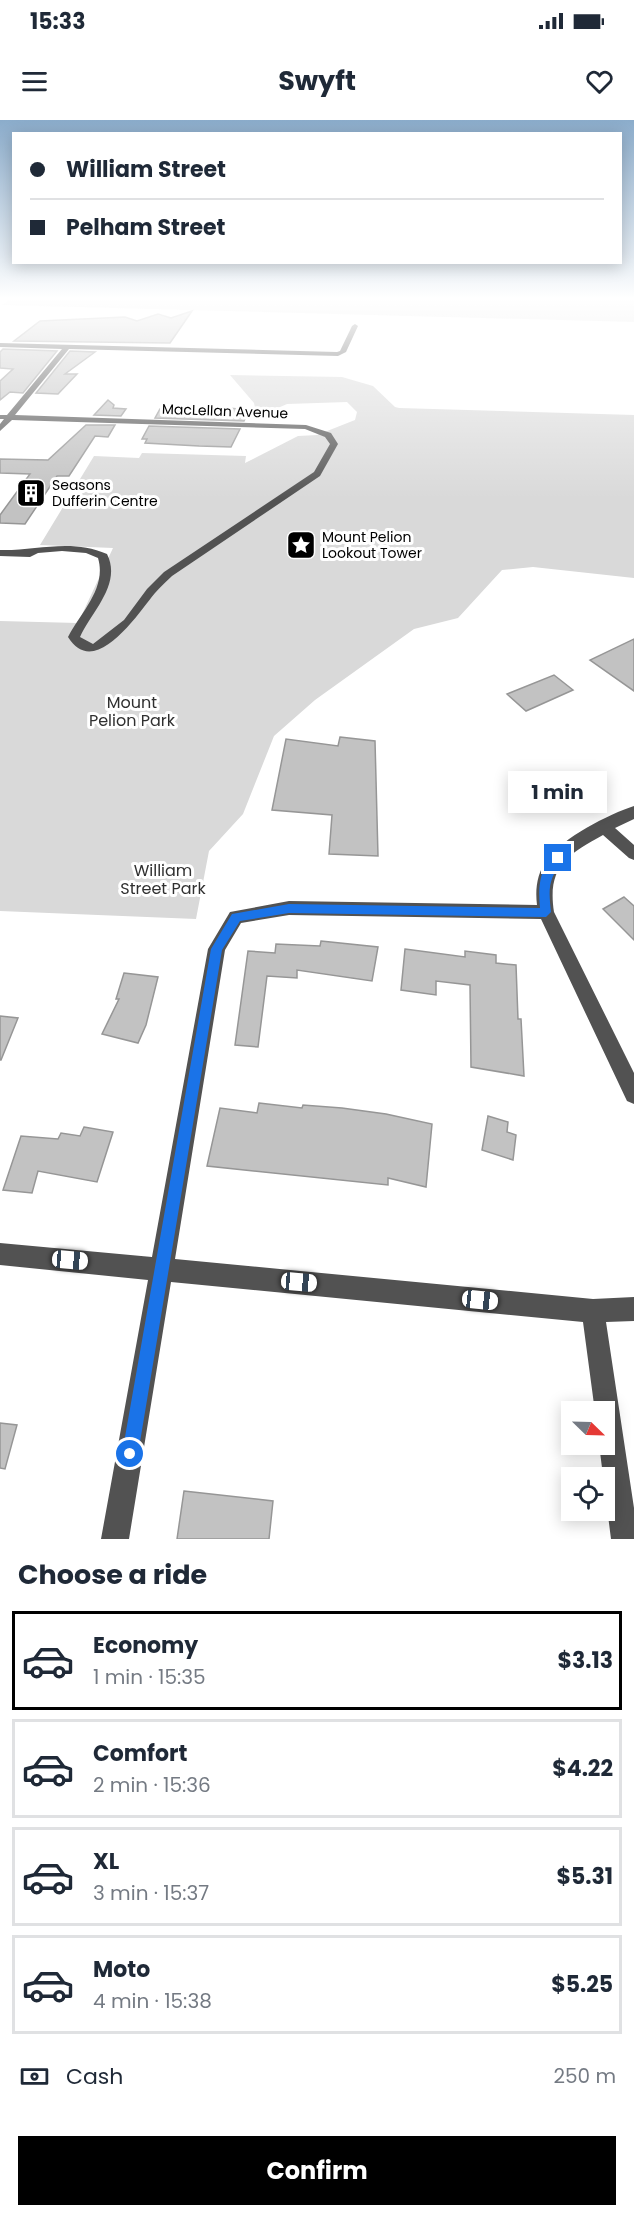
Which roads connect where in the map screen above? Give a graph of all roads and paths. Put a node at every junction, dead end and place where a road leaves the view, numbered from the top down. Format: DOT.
graph roads {
  1 [pos="51,366"];
  2 [pos="0,417"];
  3 [pos="10,417"];
  4 [pos="0,429"];
  5 [pos="0,553"];
  6 [pos="20,554"];
  7 [pos="61,555"];
  8 [pos="634,812"];
  9 [pos="604,827"];
  10 [pos="634,855"];
  11 [pos="546,912"];
  12 [pos="634,1094"];
  13 [pos="0,1254"];
  14 [pos="163,1269"];
  15 [pos="634,1309"];
  16 [pos="593,1311"];
  17 [pos="115,1539"];
  18 [pos="625,1539"];
  1 -- 3 [label="street"];
  2 -- 3 [label="street, MacLellan Avenue"];
  3 -- 4 [label="street"];
  3 -- 6 [label="street, MacLellan Avenue"];
  5 -- 6 [label="street"];
  6 -- 7 [label="street"];
  8 -- 9 [label="street"];
  9 -- 10 [label="street"];
  9 -- 11 [label="street"];
  11 -- 12 [label="street"];
  11 -- 14 [label="street"];
  13 -- 14 [label="street"];
  14 -- 16 [label="street"];
  14 -- 17 [label="street"];
  15 -- 16 [label="street"];
  16 -- 18 [label="street"];
}
